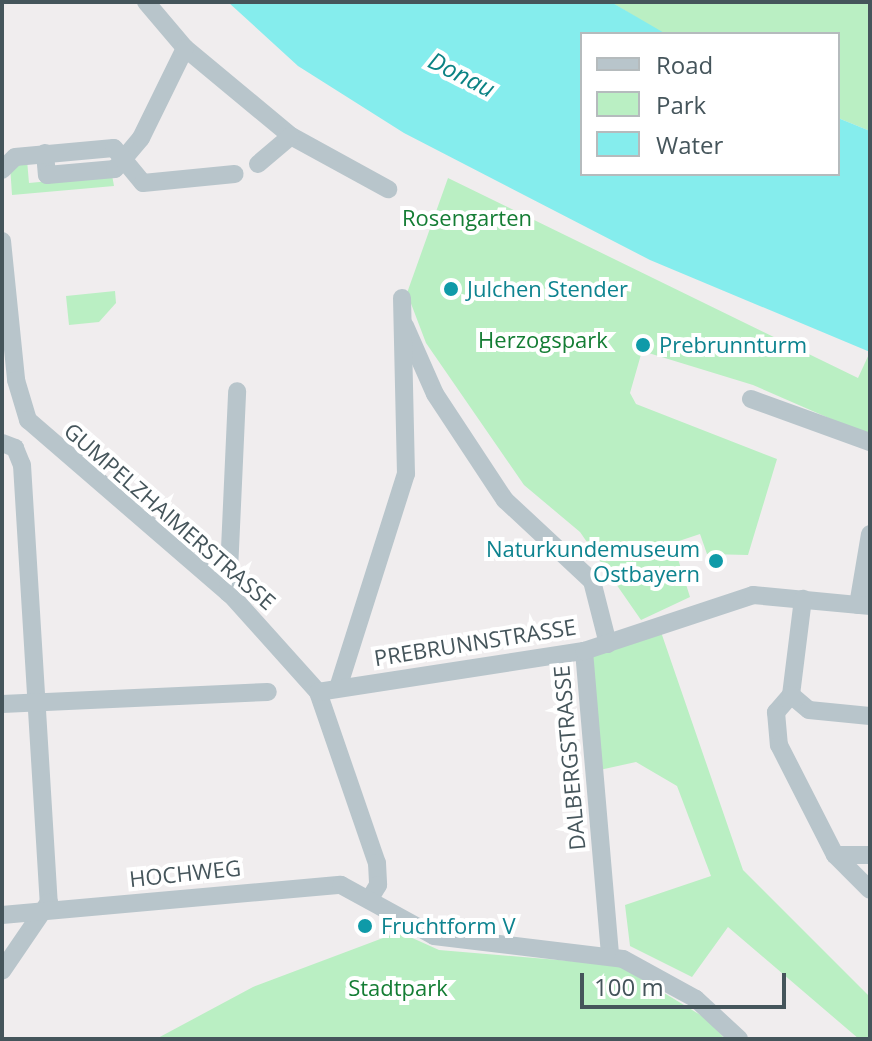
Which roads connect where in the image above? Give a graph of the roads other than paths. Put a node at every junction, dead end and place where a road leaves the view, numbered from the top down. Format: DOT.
graph roads {
  1 [pos="146,2"];
  2 [pos="185,48"];
  3 [pos="291,136"];
  4 [pos="122,160"];
  5 [pos="6,161"];
  6 [pos="258,164"];
  7 [pos="235,174"];
  8 [pos="388,189"];
  9 [pos="2,241"];
  10 [pos="237,391"];
  11 [pos="751,399"];
  12 [pos="870,442"];
  13 [pos="6,444"];
  14 [pos="870,534"];
  15 [pos="228,593"];
  16 [pos="803,599"];
  17 [pos="864,606"];
  18 [pos="608,644"];
  19 [pos="584,651"];
  20 [pos="338,688"];
  21 [pos="268,692"];
  22 [pos="318,692"];
  23 [pos="791,695"];
  24 [pos="2,704"];
  25 [pos="41,704"];
  26 [pos="870,716"];
  27 [pos="835,855"];
  28 [pos="870,855"];
  29 [pos="870,890"];
  30 [pos="369,900"];
  31 [pos="40,912"];
  32 [pos="2,915"];
  33 [pos="610,955"];
  34 [pos="2,971"];
  35 [pos="739,1039"];
  1 -- 2 [label="street"];
  2 -- 3 [label="street"];
  2 -- 4 [label="street"];
  3 -- 6 [label="street"];
  3 -- 8 [label="street"];
  4 -- 5 [label="street"];
  4 -- 7 [label="street"];
  9 -- 15 [label="street, GUMPELZHAIMERSTRASSE"];
  10 -- 15 [label="street"];
  11 -- 12 [label="street"];
  13 -- 25 [label="street"];
  14 -- 17 [label="street"];
  15 -- 22 [label="street, GUMPELZHAIMERSTRASSE"];
  16 -- 17 [label="street, PREBRUNNSTRASSE"];
  16 -- 18 [label="street, PREBRUNNSTRASSE"];
  16 -- 23 [label="street"];
  18 -- 19 [label="street, PREBRUNNSTRASSE"];
  18 -- 20 [label="street"];
  19 -- 20 [label="street, PREBRUNNSTRASSE"];
  19 -- 33 [label="street, DALBERGSTRASSE"];
  20 -- 22 [label="street, PREBRUNNSTRASSE"];
  21 -- 25 [label="street"];
  22 -- 30 [label="street, GUMPELZHAIMERSTRASSE"];
  23 -- 26 [label="street"];
  23 -- 27 [label="street"];
  24 -- 25 [label="street"];
  25 -- 31 [label="street"];
  27 -- 28 [label="street"];
  27 -- 29 [label="street"];
  30 -- 31 [label="street, HOCHWEG"];
  30 -- 33 [label="street, HOCHWEG"];
  31 -- 32 [label="street, HOCHWEG"];
  31 -- 34 [label="street"];
  33 -- 35 [label="street, HOCHWEG"];
}
